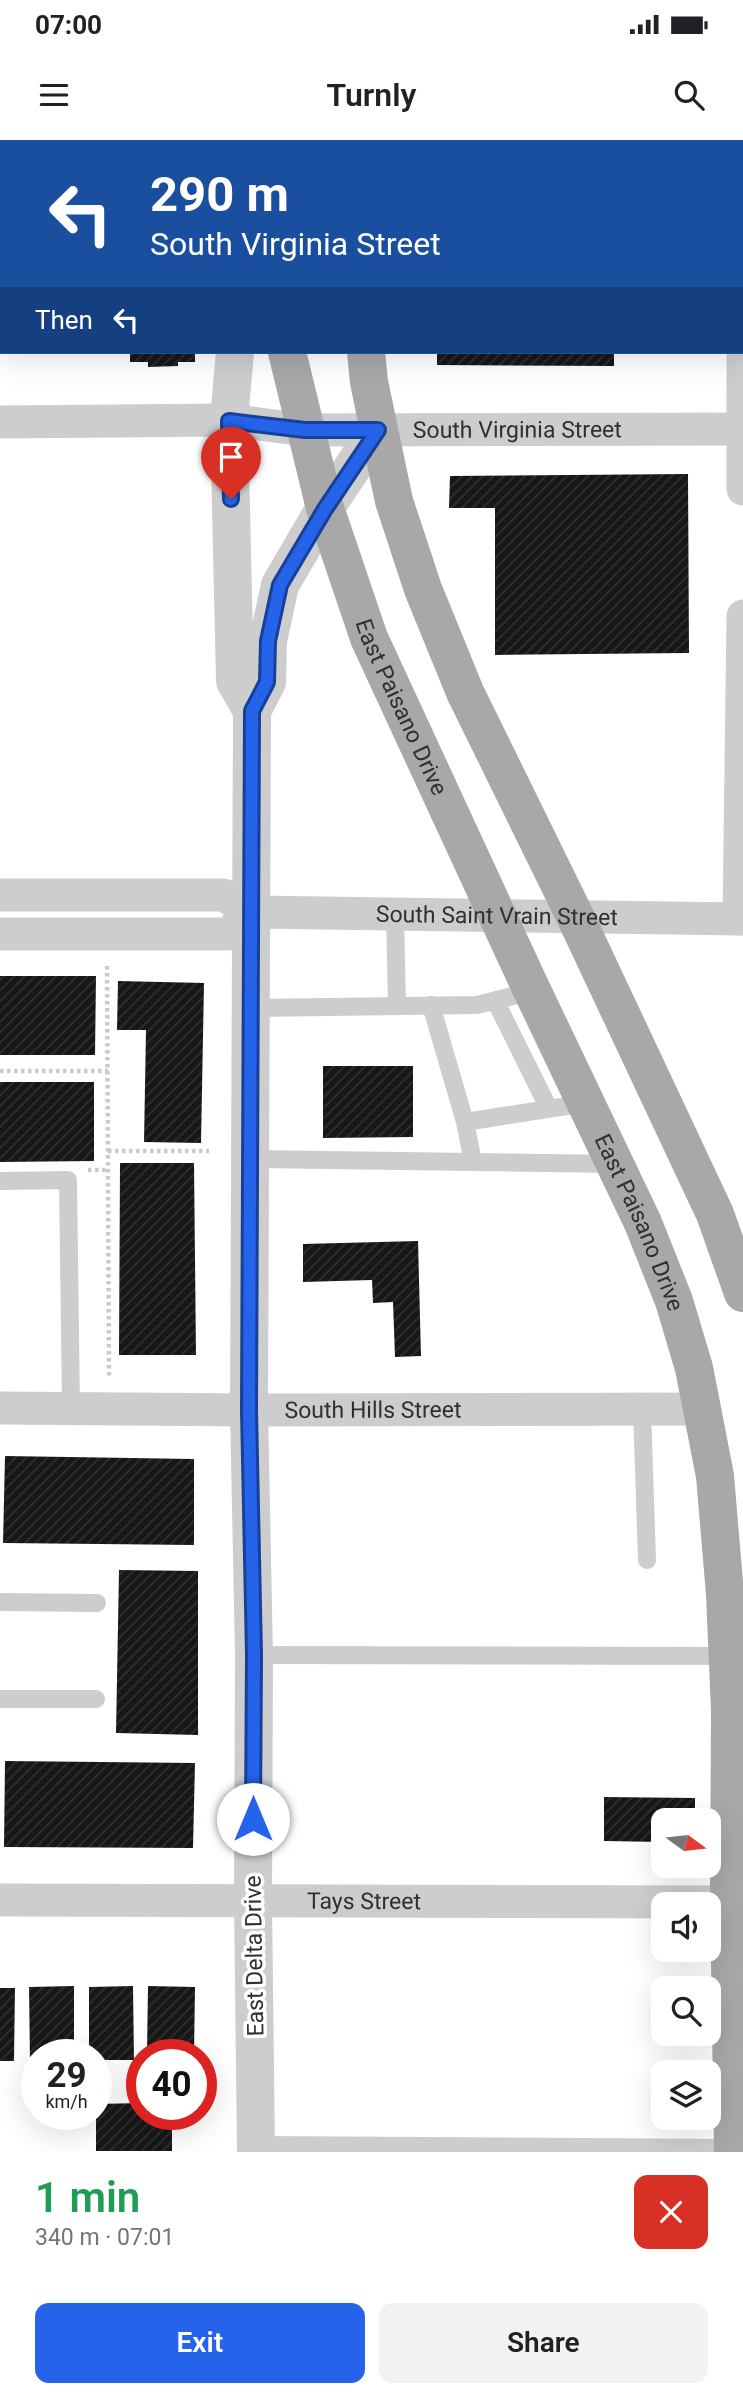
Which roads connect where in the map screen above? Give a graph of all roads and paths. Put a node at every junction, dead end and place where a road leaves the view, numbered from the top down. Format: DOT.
graph roads {
  1 [pos="235,354"];
  2 [pos="287,354"];
  3 [pos="366,354"];
  4 [pos="743,354"];
  5 [pos="229,421"];
  6 [pos="0,422"];
  7 [pos="743,429"];
  8 [pos="305,430"];
  9 [pos="378,430"];
  10 [pos="743,489"];
  11 [pos="325,509"];
  12 [pos="743,616"];
  13 [pos="252,711"];
  14 [pos="0,895"];
  15 [pos="250,912"];
  16 [pos="395,914"];
  17 [pos="498,915"];
  18 [pos="575,916"];
  19 [pos="741,919"];
  20 [pos="0,934"];
  21 [pos="107,962"];
  22 [pos="532,991"];
  23 [pos="496,1002"];
  24 [pos="431,1005"];
  25 [pos="397,1006"];
  26 [pos="251,1008"];
  27 [pos="0,1071"];
  28 [pos="108,1071"];
  29 [pos="586,1103"];
  30 [pos="549,1109"];
  31 [pos="466,1122"];
  32 [pos="108,1151"];
  33 [pos="209,1151"];
  34 [pos="251,1159"];
  35 [pos="473,1162"];
  36 [pos="615,1164"];
  37 [pos="0,1181"];
  38 [pos="743,1293"];
  39 [pos="109,1376"];
  40 [pos="0,1408"];
  41 [pos="71,1408"];
  42 [pos="642,1409"];
  43 [pos="703,1409"];
  44 [pos="249,1410"];
  45 [pos="647,1560"];
  46 [pos="0,1602"];
  47 [pos="97,1603"];
  48 [pos="254,1655"];
  49 [pos="728,1656"];
  50 [pos="0,1699"];
  51 [pos="96,1699"];
  52 [pos="0,1900"];
  53 [pos="253,1902"];
  54 [pos="729,1902"];
  55 [pos="256,2148"];
  56 [pos="733,2150"];
  1 -- 5 [label="street, East Delta Drive"];
  2 -- 8 [label="main road, East Paisano Drive"];
  3 -- 9 [label="main road"];
  4 -- 7 [label="street"];
  5 -- 6 [label="street, South Virginia Street"];
  5 -- 8 [label="street, South Virginia Street"];
  5 -- 13 [label="street, East Delta Drive"];
  7 -- 9 [label="street, South Virginia Street"];
  7 -- 10 [label="street"];
  8 -- 9 [label="street, South Virginia Street"];
  8 -- 11 [label="main road, East Paisano Drive"];
  9 -- 11 [label="street, East Delta Drive"];
  9 -- 18 [label="main road"];
  11 -- 13 [label="street, East Delta Drive"];
  11 -- 17 [label="main road, East Paisano Drive"];
  12 -- 19 [label="street"];
  13 -- 15 [label="street, East Delta Drive"];
  14 -- 15 [label="street, South Saint Vrain Street"];
  15 -- 16 [label="street, South Saint Vrain Street"];
  15 -- 20 [label="street"];
  15 -- 26 [label="street, East Delta Drive"];
  16 -- 17 [label="street, South Saint Vrain Street"];
  16 -- 25 [label="lane"];
  17 -- 18 [label="street, South Saint Vrain Street"];
  17 -- 22 [label="main road, East Paisano Drive"];
  18 -- 19 [label="street, South Saint Vrain Street"];
  18 -- 38 [label="main road"];
  21 -- 28 [label="path"];
  22 -- 23 [label="lane"];
  22 -- 29 [label="main road, East Paisano Drive"];
  23 -- 24 [label="lane"];
  23 -- 30 [label="lane"];
  24 -- 25 [label="lane"];
  24 -- 31 [label="lane"];
  25 -- 26 [label="lane"];
  26 -- 34 [label="street, East Delta Drive"];
  27 -- 28 [label="path"];
  28 -- 32 [label="path"];
  29 -- 30 [label="lane"];
  29 -- 36 [label="main road, East Paisano Drive"];
  30 -- 31 [label="lane"];
  31 -- 35 [label="lane"];
  32 -- 33 [label="path"];
  32 -- 39 [label="path"];
  34 -- 35 [label="lane"];
  34 -- 44 [label="street, East Delta Drive"];
  35 -- 36 [label="lane"];
  36 -- 43 [label="main road, East Paisano Drive"];
  37 -- 41 [label="lane"];
  40 -- 41 [label="street, South Hills Street"];
  41 -- 44 [label="street, South Hills Street"];
  42 -- 43 [label="street, South Hills Street"];
  42 -- 44 [label="street, South Hills Street"];
  42 -- 45 [label="lane"];
  43 -- 49 [label="main road, East Paisano Drive"];
  44 -- 48 [label="street, East Delta Drive"];
  46 -- 47 [label="lane"];
  48 -- 49 [label="lane"];
  48 -- 53 [label="street, East Delta Drive"];
  49 -- 54 [label="main road, East Paisano Drive"];
  50 -- 51 [label="lane"];
  52 -- 53 [label="street, Tays Street"];
  53 -- 54 [label="street, Tays Street"];
  53 -- 55 [label="street, East Delta Drive"];
  54 -- 56 [label="main road, East Paisano Drive"];
  55 -- 56 [label="lane"];
}
